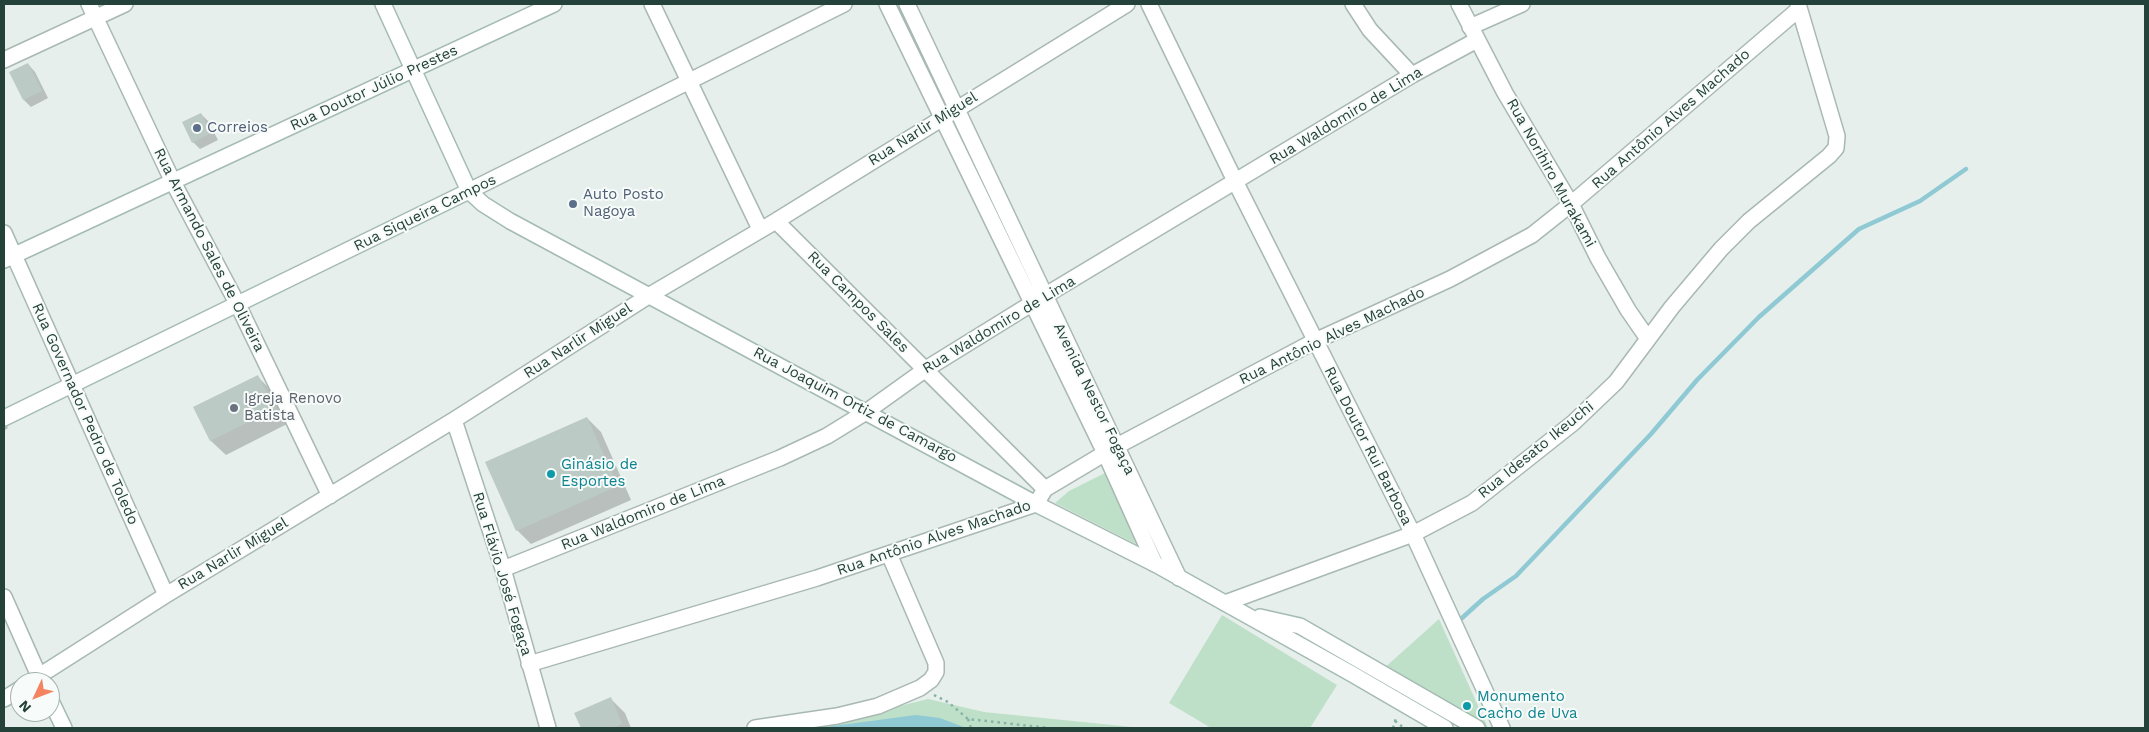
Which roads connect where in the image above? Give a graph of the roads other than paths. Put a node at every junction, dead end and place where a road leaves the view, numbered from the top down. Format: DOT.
graph roads {
  1 [pos="125,4"];
  2 [pos="383,4"];
  3 [pos="554,4"];
  4 [pos="652,4"];
  5 [pos="844,4"];
  6 [pos="887,4"];
  7 [pos="907,4"];
  8 [pos="1126,4"];
  9 [pos="1149,4"];
  10 [pos="1353,4"];
  11 [pos="1459,4"];
  12 [pos="1522,4"];
  13 [pos="1799,6"];
  14 [pos="92,11"];
  15 [pos="1474,34"];
  16 [pos="4,60"];
  17 [pos="415,69"];
  18 [pos="1412,75"];
  19 [pos="688,81"];
  20 [pos="956,109"];
  21 [pos="941,117"];
  22 [pos="981,162"];
  23 [pos="966,169"];
  24 [pos="173,182"];
  25 [pos="1236,183"];
  26 [pos="469,191"];
  27 [pos="1571,204"];
  28 [pos="1004,212"];
  29 [pos="990,219"];
  30 [pos="776,221"];
  31 [pos="760,229"];
  32 [pos="4,233"];
  33 [pos="9,258"];
  34 [pos="650,295"];
  35 [pos="1038,300"];
  36 [pos="238,305"];
  37 [pos="1648,339"];
  38 [pos="1315,341"];
  39 [pos="926,369"];
  40 [pos="71,384"];
  41 [pos="866,412"];
  42 [pos="4,418"];
  43 [pos="454,420"];
  44 [pos="1111,450"];
  45 [pos="1045,489"];
  46 [pos="330,496"];
  47 [pos="1036,504"];
  48 [pos="1412,534"];
  49 [pos="889,554"];
  50 [pos="1155,564"];
  51 [pos="503,569"];
  52 [pos="1179,578"];
  53 [pos="166,595"];
  54 [pos="4,597"];
  55 [pos="1225,603"];
  56 [pos="1244,614"];
  57 [pos="529,664"];
  58 [pos="34,672"];
  59 [pos="49,672"];
  60 [pos="548,728"];
  61 [pos="755,728"];
  62 [pos="1444,728"];
  63 [pos="1478,728"];
  64 [pos="1502,728"];
  1 -- 14 [label="street"];
  2 -- 17 [label="street"];
  3 -- 17 [label="street, Rua Doutor Júlio Prestes"];
  4 -- 19 [label="street"];
  5 -- 19 [label="street, Rua Siqueira Campos"];
  6 -- 21 [label="street, Avenida Nestor Fogaça"];
  7 -- 20 [label="street, Avenida Nestor Fogaça"];
  8 -- 20 [label="street, Rua Narlir Miguel"];
  9 -- 25 [label="street, Rua Doutor Rui Barbosa"];
  10 -- 18 [label="street"];
  11 -- 15 [label="street, Rua Norihiro Murakami"];
  12 -- 15 [label="street, Rua Waldomiro de Lima"];
  13 -- 27 [label="street, Rua Antônio Alves Machado"];
  13 -- 37 [label="street, Rua Idesato Ikeuchi"];
  14 -- 16 [label="street"];
  14 -- 24 [label="street, Rua Armando Sales de Oliveira"];
  15 -- 18 [label="street, Rua Waldomiro de Lima"];
  15 -- 27 [label="street, Rua Norihiro Murakami"];
  17 -- 24 [label="street, Rua Doutor Júlio Prestes"];
  17 -- 26 [label="street"];
  18 -- 25 [label="street, Rua Waldomiro de Lima"];
  19 -- 26 [label="street, Rua Siqueira Campos"];
  19 -- 31 [label="street"];
  20 -- 21 [label="street, Rua Narlir Miguel"];
  20 -- 22 [label="street, Avenida Nestor Fogaça"];
  21 -- 23 [label="street, Avenida Nestor Fogaça"];
  21 -- 30 [label="street, Rua Narlir Miguel"];
  22 -- 23 [label="street"];
  22 -- 28 [label="street, Avenida Nestor Fogaça"];
  23 -- 29 [label="street, Avenida Nestor Fogaça"];
  24 -- 33 [label="street, Rua Doutor Júlio Prestes"];
  24 -- 36 [label="street, Rua Armando Sales de Oliveira"];
  25 -- 35 [label="street, Rua Waldomiro de Lima"];
  25 -- 38 [label="street, Rua Doutor Rui Barbosa"];
  26 -- 34 [label="street, Rua Joaquim Ortiz de Camargo"];
  26 -- 36 [label="street, Rua Siqueira Campos"];
  27 -- 37 [label="street, Rua Norihiro Murakami"];
  27 -- 38 [label="street, Rua Antônio Alves Machado"];
  28 -- 29 [label="street"];
  28 -- 35 [label="street, Avenida Nestor Fogaça"];
  29 -- 35 [label="street, Avenida Nestor Fogaça"];
  30 -- 31 [label="street, Rua Narlir Miguel"];
  30 -- 39 [label="street, Rua Campos Sales"];
  31 -- 34 [label="street, Rua Narlir Miguel"];
  32 -- 33 [label="street, Rua Governador Pedro de Toledo"];
  33 -- 40 [label="street, Rua Governador Pedro de Toledo"];
  34 -- 41 [label="street, Rua Joaquim Ortiz de Camargo"];
  34 -- 43 [label="street, Rua Narlir Miguel"];
  35 -- 39 [label="street, Rua Waldomiro de Lima"];
  35 -- 44 [label="street, Avenida Nestor Fogaça"];
  36 -- 40 [label="street, Rua Siqueira Campos"];
  36 -- 46 [label="street, Rua Armando Sales de Oliveira"];
  37 -- 48 [label="street, Rua Idesato Ikeuchi"];
  38 -- 44 [label="street, Rua Antônio Alves Machado"];
  38 -- 48 [label="street, Rua Doutor Rui Barbosa"];
  39 -- 41 [label="street, Rua Waldomiro de Lima"];
  39 -- 45 [label="street, Rua Campos Sales"];
  40 -- 42 [label="street, Rua Siqueira Campos"];
  40 -- 53 [label="street, Rua Governador Pedro de Toledo"];
  41 -- 47 [label="street, Rua Joaquim Ortiz de Camargo"];
  41 -- 51 [label="street, Rua Waldomiro de Lima"];
  43 -- 46 [label="street, Rua Narlir Miguel"];
  43 -- 51 [label="street, Rua Flávio José Fogaça"];
  44 -- 45 [label="street, Rua Antônio Alves Machado"];
  44 -- 50 [label="street, Avenida Nestor Fogaça"];
  44 -- 52 [label="street, Avenida Nestor Fogaça"];
  45 -- 47 [label="street, Rua Antônio Alves Machado"];
  46 -- 53 [label="street, Rua Narlir Miguel"];
  47 -- 49 [label="street, Rua Antônio Alves Machado"];
  47 -- 50 [label="street, Rua Joaquim Ortiz de Camargo"];
  48 -- 55 [label="street, Rua Idesato Ikeuchi"];
  48 -- 64 [label="street, Rua Doutor Rui Barbosa"];
  49 -- 57 [label="street, Rua Antônio Alves Machado"];
  49 -- 61 [label="street"];
  50 -- 52 [label="street, Rua Joaquim Ortiz de Camargo"];
  51 -- 57 [label="street, Rua Flávio José Fogaça"];
  52 -- 55 [label="street, Rua Joaquim Ortiz de Camargo"];
  53 -- 59 [label="street, Rua Narlir Miguel"];
  54 -- 58 [label="street"];
  55 -- 56 [label="street, Rua Joaquim Ortiz de Camargo"];
  56 -- 62 [label="street, Rua Joaquim Ortiz de Camargo"];
  56 -- 63 [label="street, Rua Joaquim Ortiz de Camargo"];
  57 -- 60 [label="street, Rua Flávio José Fogaça"];
}
